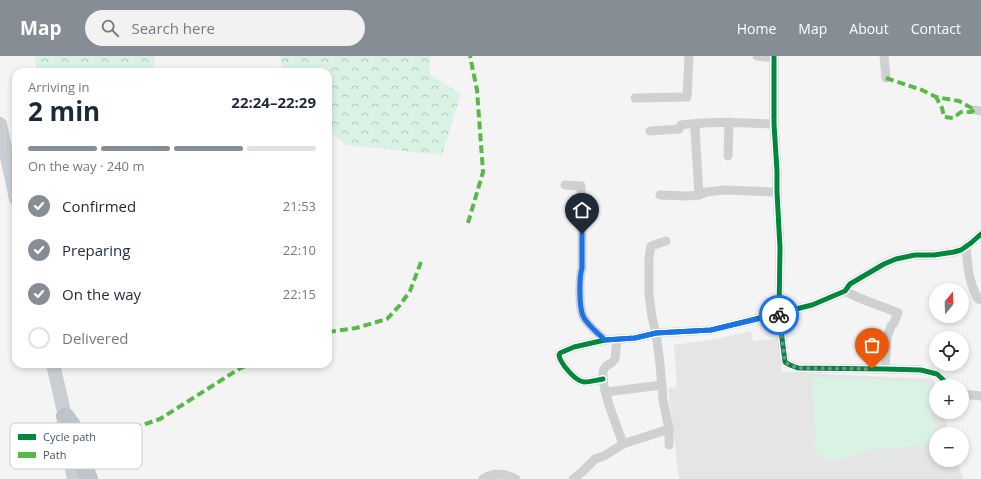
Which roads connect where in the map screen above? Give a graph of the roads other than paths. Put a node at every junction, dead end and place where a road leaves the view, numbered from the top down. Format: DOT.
graph roads {
  1 [pos="689,56"];
  2 [pos="757,56"];
  3 [pos="884,56"];
  4 [pos="774,57"];
  5 [pos="886,78"];
  6 [pos="635,98"];
  7 [pos="729,122"];
  8 [pos="698,123"];
  9 [pos="0,124"];
  10 [pos="774,124"];
  11 [pos="650,131"];
  12 [pos="728,156"];
  13 [pos="12,180"];
  14 [pos="565,186"];
  15 [pos="777,192"];
  16 [pos="660,195"];
  17 [pos="699,195"];
  18 [pos="981,234"];
  19 [pos="666,241"];
  20 [pos="966,247"];
  21 [pos="846,291"];
  22 [pos="981,300"];
  23 [pos="779,314"];
  24 [pos="656,333"];
  25 [pos="616,339"];
  26 [pos="605,340"];
  27 [pos="54,368"];
  28 [pos="885,369"];
  29 [pos="603,379"];
  30 [pos="942,379"];
  31 [pos="662,385"];
  32 [pos="606,392"];
  33 [pos="969,395"];
  34 [pos="981,396"];
  35 [pos="64,416"];
  36 [pos="63,423"];
  37 [pos="70,423"];
  38 [pos="669,429"];
  39 [pos="623,444"];
  40 [pos="669,445"];
  41 [pos="72,469"];
  42 [pos="85,469"];
  43 [pos="74,479"];
  44 [pos="89,479"];
  45 [pos="483,479"];
  46 [pos="516,479"];
  47 [pos="573,479"];
  1 -- 6 [label="street"];
  2 -- 4 [label="street"];
  3 -- 5 [label="street"];
  4 -- 10 [label="street"];
  7 -- 8 [label="street"];
  7 -- 10 [label="street"];
  7 -- 12 [label="street"];
  8 -- 11 [label="street"];
  8 -- 17 [label="street"];
  9 -- 13 [label="main road"];
  10 -- 15 [label="street"];
  14 -- 26 [label="street"];
  15 -- 17 [label="street"];
  15 -- 23 [label="street"];
  16 -- 17 [label="street"];
  18 -- 20 [label="street"];
  19 -- 24 [label="street"];
  20 -- 21 [label="street"];
  20 -- 22 [label="street"];
  21 -- 23 [label="street"];
  21 -- 28 [label="street"];
  23 -- 24 [label="street"];
  23 -- 28 [label="street"];
  24 -- 25 [label="street"];
  24 -- 31 [label="street"];
  25 -- 26 [label="street"];
  25 -- 29 [label="street"];
  26 -- 29 [label="street"];
  27 -- 35 [label="main road"];
  28 -- 30 [label="street"];
  29 -- 32 [label="street"];
  31 -- 32 [label="street"];
  31 -- 38 [label="street"];
  32 -- 39 [label="street"];
  33 -- 34 [label="street"];
  35 -- 36 [label="main road"];
  35 -- 37 [label="highway"];
  38 -- 39 [label="street"];
  38 -- 40 [label="street"];
  39 -- 47 [label="street"];
  41 -- 43 [label="main road"];
  42 -- 44 [label="highway"];
  45 -- 46 [label="street"];
}
